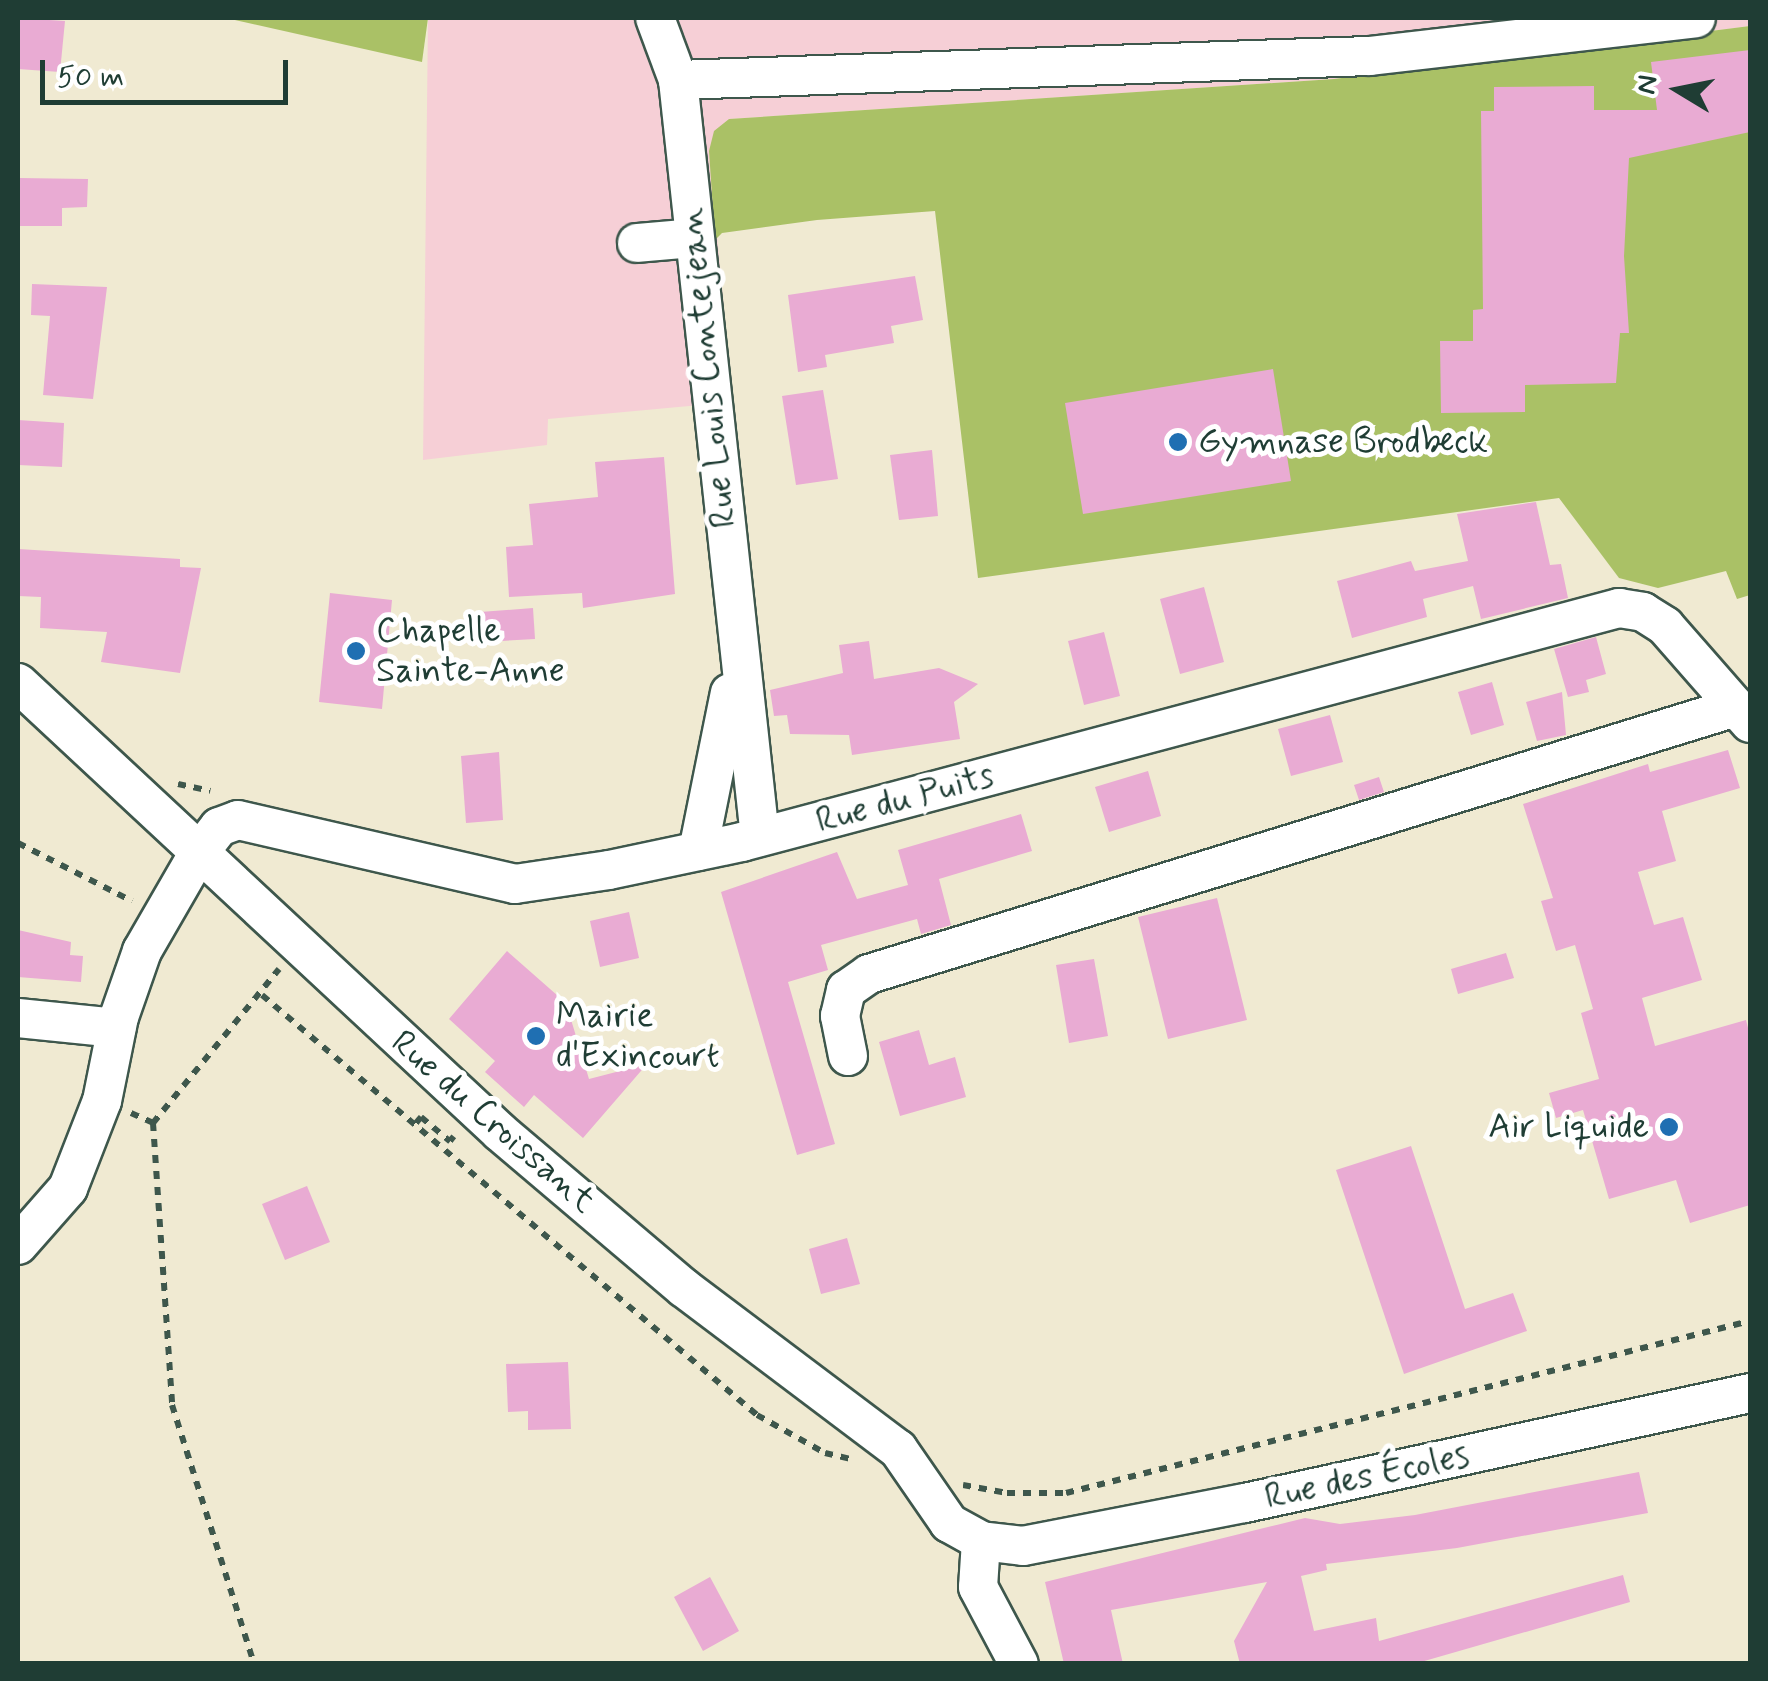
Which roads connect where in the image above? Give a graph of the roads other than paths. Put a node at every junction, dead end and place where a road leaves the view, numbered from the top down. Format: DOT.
graph roads {
  1 [pos="655,18"];
  2 [pos="1696,18"];
  3 [pos="678,80"];
  4 [pos="694,238"];
  5 [pos="637,242"];
  6 [pos="737,656"];
  7 [pos="18,683"];
  8 [pos="1743,715"];
  9 [pos="760,837"];
  10 [pos="698,851"];
  11 [pos="198,854"];
  12 [pos="18,1018"];
  13 [pos="116,1028"];
  14 [pos="848,1056"];
  15 [pos="18,1245"];
  16 [pos="1750,1393"];
  17 [pos="981,1541"];
  18 [pos="1019,1664"];
  1 -- 3 [label="street, Rue Louis Contejean"];
  2 -- 3 [label="street"];
  3 -- 4 [label="street, Rue Louis Contejean"];
  4 -- 5 [label="street"];
  4 -- 6 [label="street, Rue Louis Contejean"];
  6 -- 9 [label="street, Rue Louis Contejean"];
  6 -- 10 [label="street, Rue Louis Contejean"];
  7 -- 11 [label="street, Rue du Croissant"];
  8 -- 9 [label="street, Rue du Puits"];
  8 -- 14 [label="street"];
  9 -- 10 [label="street, Rue du Puits"];
  10 -- 11 [label="street, Rue du Puits"];
  11 -- 13 [label="street"];
  11 -- 17 [label="street, Rue du Croissant"];
  12 -- 13 [label="street"];
  13 -- 15 [label="street"];
  16 -- 17 [label="street, Rue des Écoles"];
  17 -- 18 [label="street"];
}
